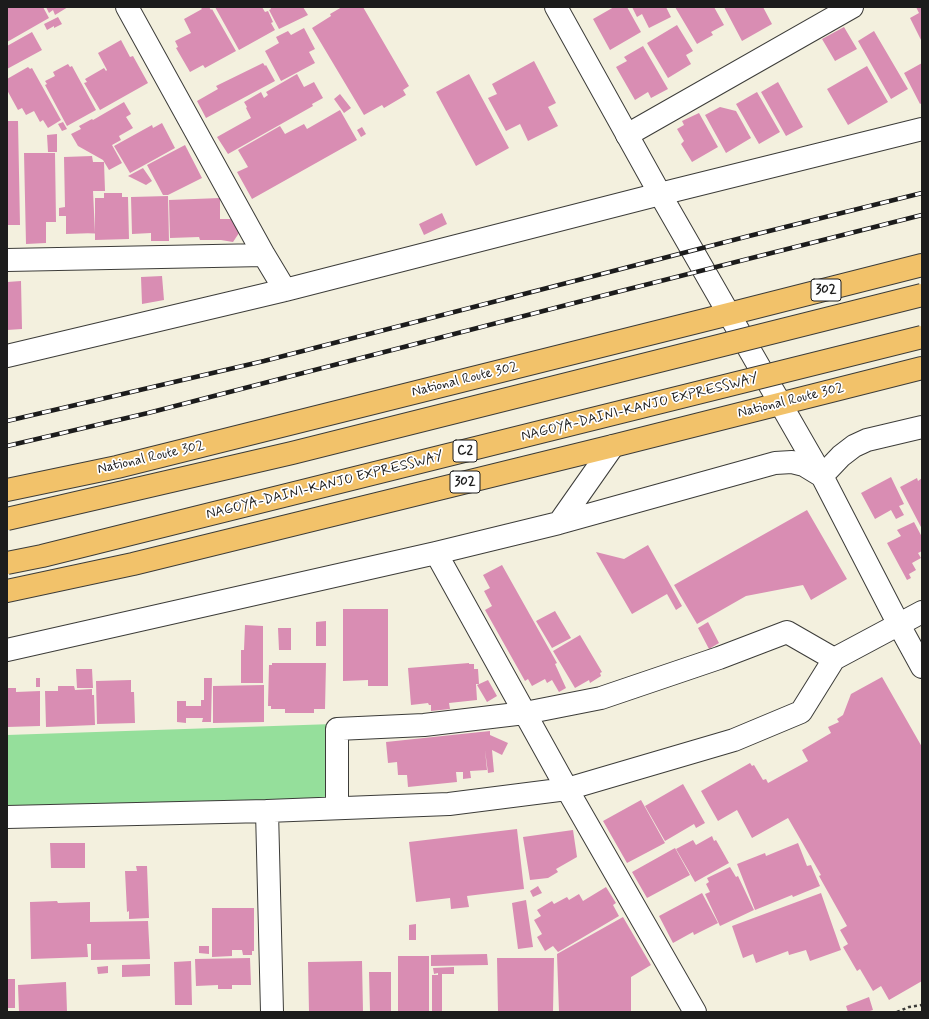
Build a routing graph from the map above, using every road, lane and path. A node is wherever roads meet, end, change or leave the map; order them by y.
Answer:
1 (128, 7) edge
2 (556, 7) edge
3 (852, 7) edge
4 (922, 129) edge
5 (627, 135) junction
6 (660, 194) junction
7 (264, 255) junction
8 (7, 260) edge
9 (922, 265) edge
10 (285, 290) junction
11 (922, 295) edge
12 (729, 314) junction
13 (922, 337) edge
14 (7, 356) edge
15 (922, 368) edge
16 (780, 403) junction
17 (922, 427) edge
18 (613, 446) junction
19 (822, 476) junction
20 (7, 490) edge
21 (7, 519) edge
22 (559, 523) junction
23 (436, 553) junction
24 (7, 563) edge
25 (7, 591) edge
26 (922, 612) edge
27 (899, 625) junction
28 (7, 650) edge
29 (834, 659) junction
30 (922, 667) edge
31 (525, 712) junction
32 (567, 789) junction
33 (337, 808) junction
34 (267, 811) junction
35 (7, 817) edge
36 (922, 1005) edge
37 (272, 1012) edge
38 (695, 1012) edge
39 (897, 1012) edge

1 - 7 street
2 - 5 street
3 - 5 street
4 - 6 street
5 - 6 street
6 - 10 street
6 - 12 street
7 - 8 street
7 - 10 street
9 - 12 highway, National Route 302 / 302
10 - 14 street
11 - 21 highway, bridge
12 - 16 street
12 - 20 highway, National Route 302 / 302
13 - 24 highway, NAGOYA-DAINI-KANJO EXPRESSWAY / C2, bridge
15 - 16 highway, National Route 302 / 302
16 - 18 highway, National Route 302 / 302
16 - 19 street
17 - 19 street
18 - 22 street
18 - 25 highway, National Route 302 / 302
19 - 22 street
19 - 27 street
22 - 23 street
23 - 28 street
23 - 31 street
26 - 27 street
27 - 29 street
27 - 30 street
29 - 31 street
29 - 32 street
31 - 32 street
31 - 33 street
32 - 33 street
32 - 38 street
33 - 34 street
34 - 35 street
34 - 37 street
36 - 39 path

